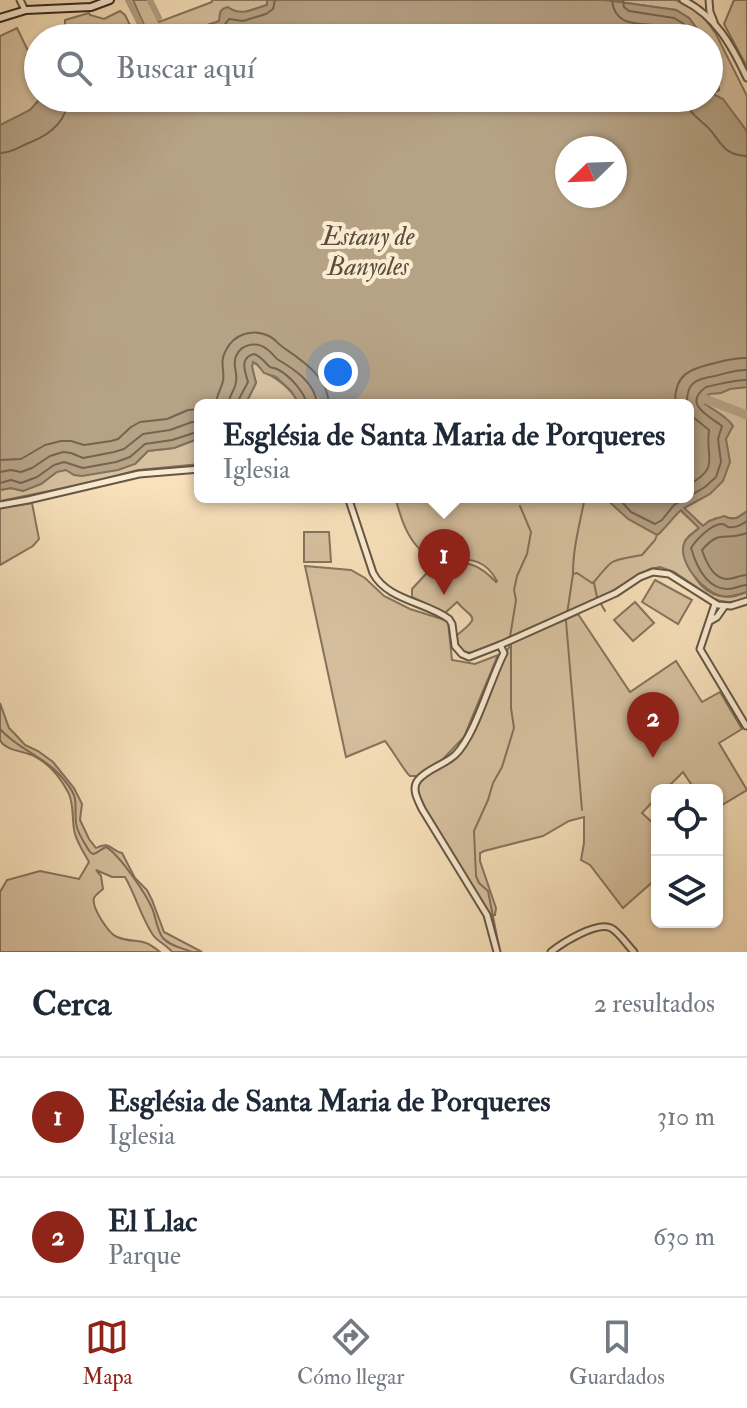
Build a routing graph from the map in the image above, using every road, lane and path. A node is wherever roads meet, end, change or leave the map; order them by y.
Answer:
1 (20, 0) edge
2 (69, 0) edge
3 (110, 0) edge
4 (683, 0) edge
5 (709, 0) edge
6 (74, 8) junction
7 (25, 10) junction
8 (0, 18) edge
9 (715, 24) edge
10 (716, 24) edge
11 (723, 34) edge
12 (747, 78) edge
13 (194, 469) edge
14 (350, 503) edge
15 (0, 505) edge
16 (747, 601) edge
17 (715, 604) junction
18 (725, 606) junction
19 (710, 621) junction
20 (500, 645) junction
21 (746, 726) edge
22 (497, 952) edge
23 (551, 952) edge
24 (634, 952) edge

1 - 7 street
2 - 6 street
3 - 6 street
4 - 9 street
5 - 10 street
6 - 7 street
7 - 8 street
11 - 12 street
13 - 15 street
14 - 20 street
16 - 18 street
17 - 18 street
17 - 19 street
17 - 20 street
18 - 19 street
19 - 21 street
20 - 22 street
23 - 24 street

